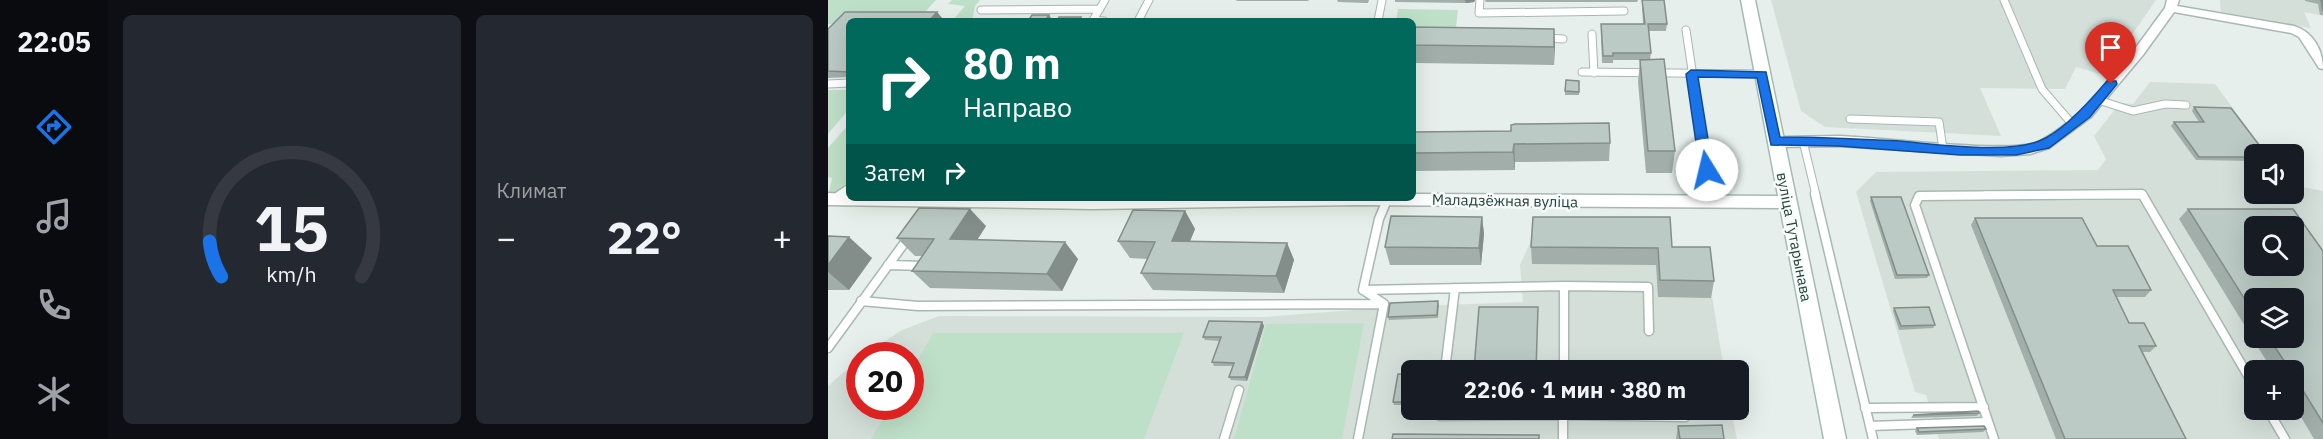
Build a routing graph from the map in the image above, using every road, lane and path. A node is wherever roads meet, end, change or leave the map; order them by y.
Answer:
1 (1105, 0) edge
2 (1149, 0) edge
3 (1382, 0) edge
4 (1480, 0) edge
5 (1748, 0) edge
6 (2004, 0) edge
7 (2172, 4) edge
8 (1100, 9) junction
9 (981, 10) dead end
10 (1624, 11) dead end
11 (1094, 18) edge
12 (1140, 18) edge
13 (1379, 18) edge
14 (1686, 30) dead end
15 (1592, 34) dead end
16 (1542, 38) edge
17 (1563, 39) dead end
18 (2323, 65) edge
19 (1582, 72) dead end
20 (1594, 72) junction
21 (1691, 74) junction
22 (1762, 74) junction
23 (846, 83) edge
24 (828, 84) edge
25 (2098, 100) junction
26 (2186, 105) dead end
27 (1851, 119) dead end
28 (2073, 125) junction
29 (1803, 141) junction
30 (1775, 142) junction
31 (1943, 149) junction
32 (1707, 170) dead end
33 (846, 190) edge
34 (831, 199) edge
35 (846, 200) edge
36 (1416, 200) edge
37 (882, 201) edge
38 (1172, 201) edge
39 (1387, 201) edge
40 (1786, 202) junction
41 (933, 203) edge
42 (912, 233) edge
43 (888, 265) junction
44 (934, 266) edge
45 (1564, 286) junction
46 (1455, 288) junction
47 (1363, 290) junction
48 (861, 302) junction
49 (1384, 303) junction
50 (1649, 331) dead end
51 (828, 348) edge
52 (1446, 360) edge
53 (1564, 360) edge
54 (2244, 369) edge
55 (1239, 390) dead end
56 (1984, 407) junction
57 (1865, 408) junction
58 (1563, 420) edge
59 (2274, 420) edge
60 (1988, 422) junction
61 (1870, 426) junction
62 (1224, 439) edge
63 (1358, 439) edge
64 (1563, 439) edge
65 (1835, 439) edge
66 (1873, 439) edge
67 (1994, 439) edge
68 (2285, 439) edge

1 - 8 lane
2 - 12 lane
3 - 13 lane
4 - 10 lane
5 - 22 street, вуліца Тутарынава
6 - 28 lane
7 - 18 street
7 - 25 street
8 - 9 lane
8 - 11 lane
14 - 21 lane
15 - 20 lane
16 - 17 lane
19 - 20 lane
20 - 21 lane
21 - 22 lane
21 - 32 lane
22 - 30 street, вуліца Тутарынава
23 - 24 lane
25 - 26 lane
25 - 28 street
27 - 31 lane
28 - 31 street
29 - 30 street
29 - 31 street
29 - 57 lane
30 - 40 street, вуліца Тутарынава
33 - 34 lane
34 - 35 street, Маладзёжная вуліца
36 - 40 street, Маладзёжная вуліца
37 - 41 street, Маладзёжная вуліца
38 - 41 street, Маладзёжная вуліца
39 - 47 lane
40 - 65 street, вуліца Тутарынава
42 - 43 lane
43 - 44 lane
43 - 48 lane
45 - 46 lane
45 - 50 lane
45 - 53 lane
46 - 47 lane
46 - 52 lane
47 - 49 lane
48 - 49 lane
48 - 51 lane
49 - 63 lane
54 - 56 lane
55 - 62 lane
56 - 57 lane
56 - 60 lane
57 - 61 lane
58 - 64 lane
59 - 68 lane
60 - 61 lane
60 - 67 lane
61 - 66 lane

